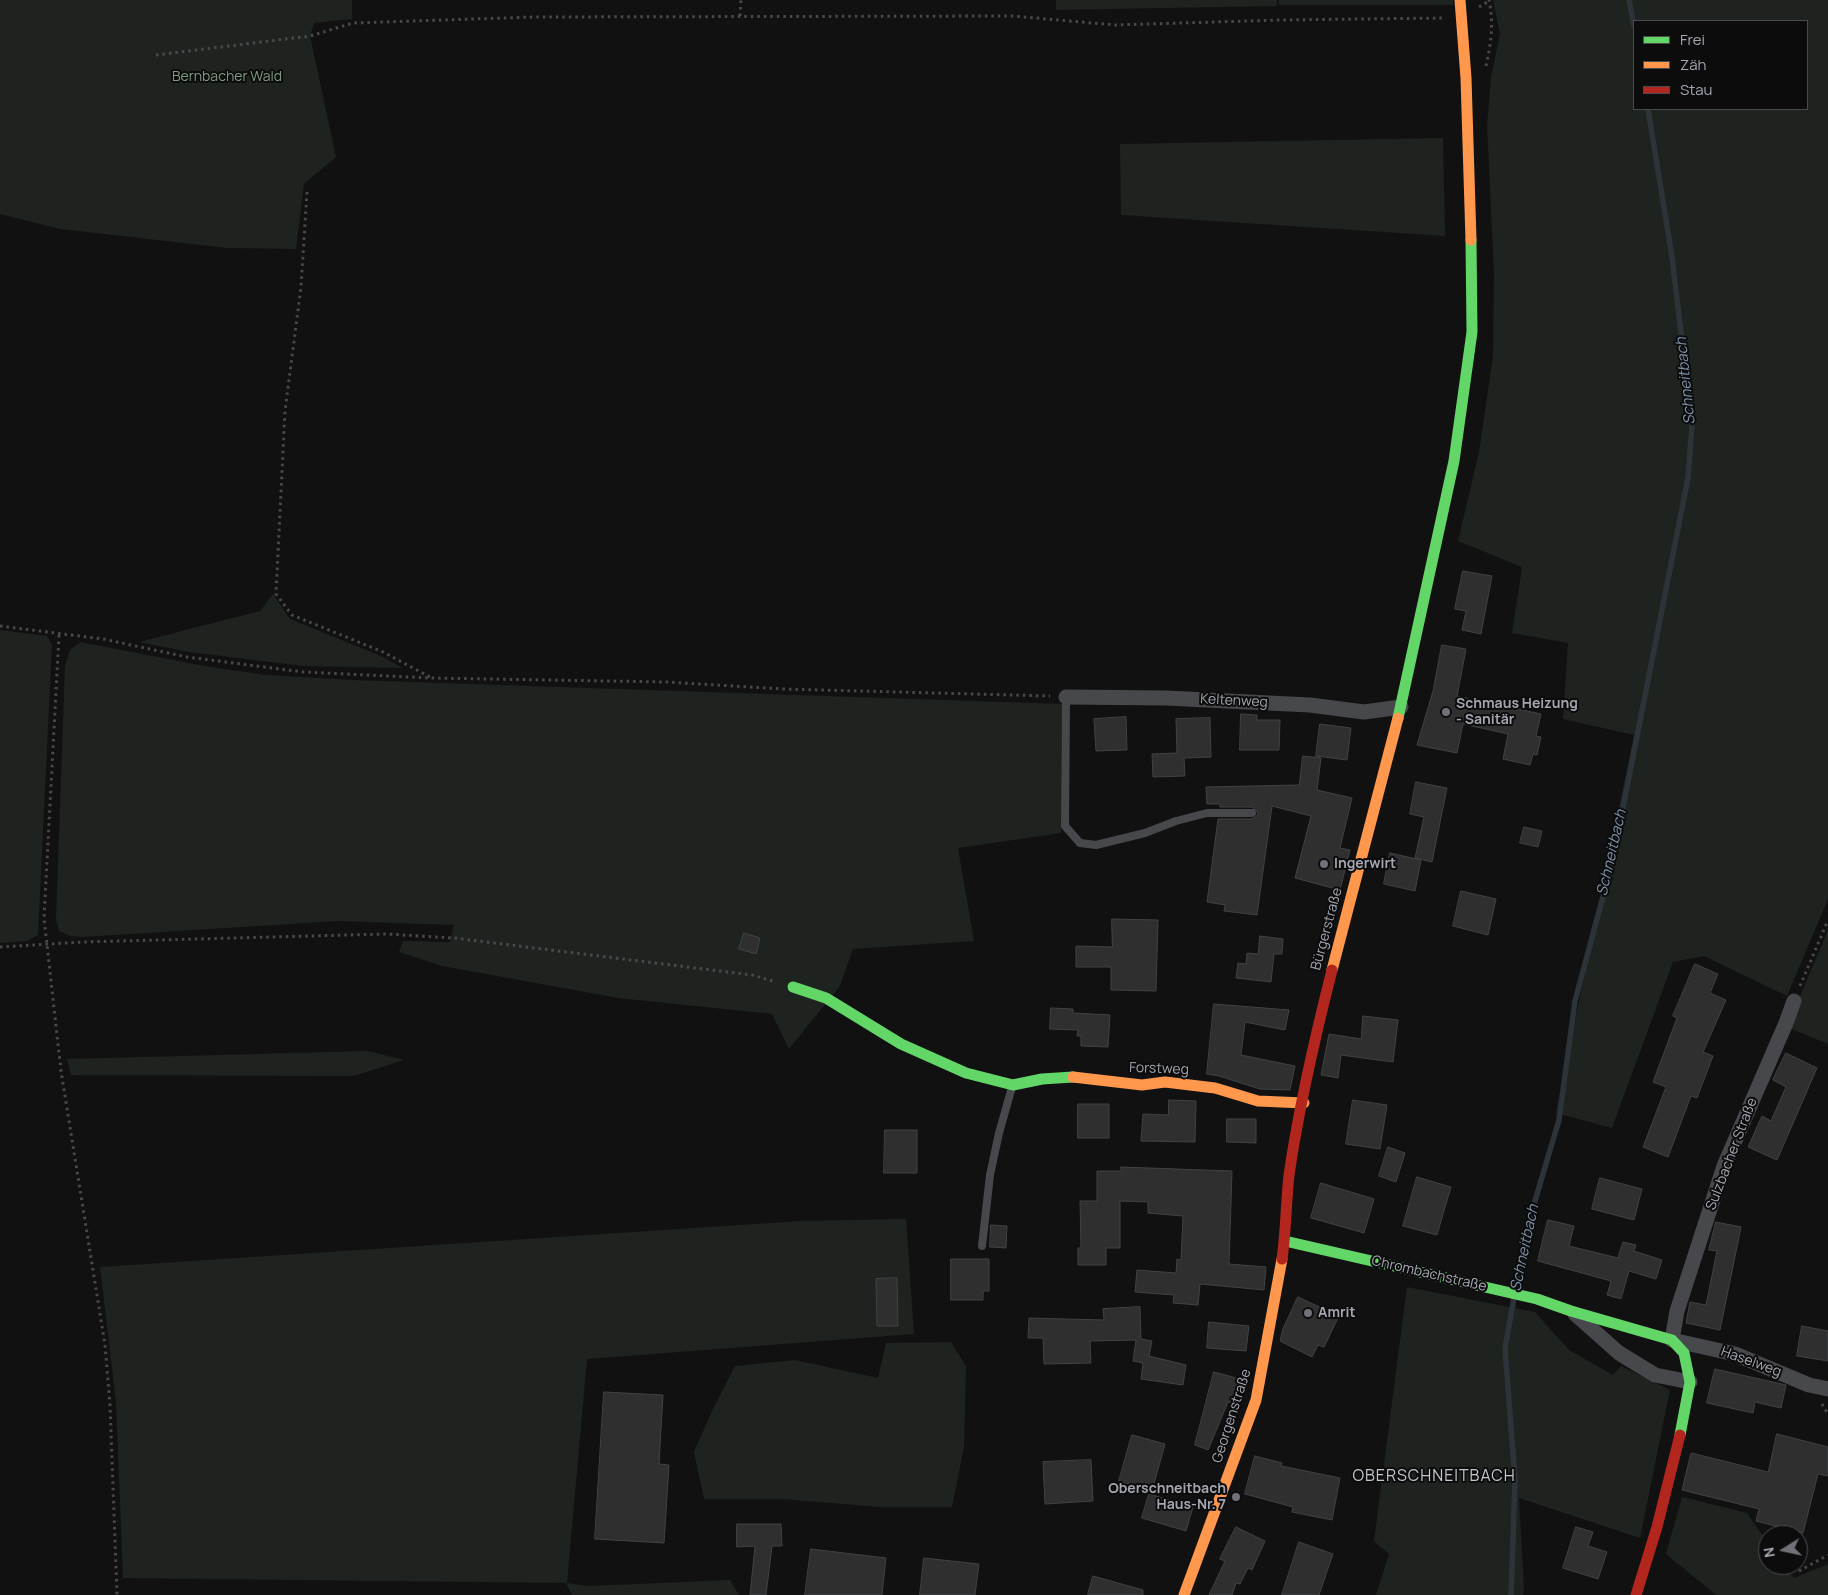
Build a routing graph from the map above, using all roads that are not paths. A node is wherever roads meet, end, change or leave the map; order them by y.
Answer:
1 (1460, 0) edge
2 (1066, 697) joint
3 (1401, 708) junction
4 (1252, 813) dead end
5 (793, 986) road end
6 (1794, 1001) road end
7 (1013, 1085) junction
8 (1304, 1103) junction
9 (1285, 1241) junction
10 (982, 1246) dead end
11 (1572, 1311) junction
12 (1672, 1340) junction
13 (1690, 1382) junction
14 (1828, 1389) edge
15 (1184, 1595) edge
16 (1636, 1595) edge

1 - 3 street, Bürgerstraße
2 - 3 street, Keltenweg
2 - 4 lane
3 - 8 street, Bürgerstraße
5 - 7 street, Forstweg
6 - 12 street, Sulzbacher Straße
7 - 8 street, Forstweg
7 - 10 lane
8 - 9 street, Bürgerstraße
9 - 11 street, Chrombachstraße
9 - 15 street, Georgenstraße
11 - 12 street, Chrombachstraße
11 - 13 street, Chrombachstraße
12 - 13 street
12 - 14 street, Haselweg
13 - 16 street

